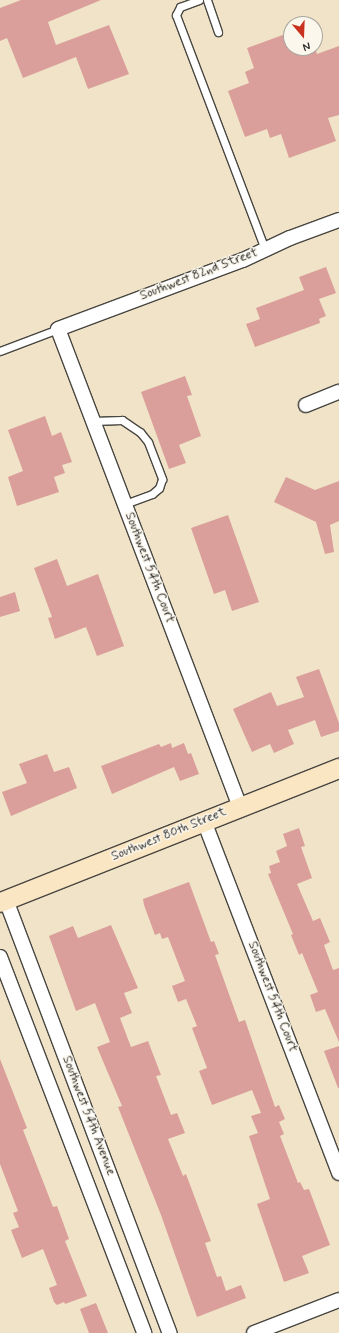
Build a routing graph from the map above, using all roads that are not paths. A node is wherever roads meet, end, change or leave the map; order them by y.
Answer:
1 (199, 0) edge
2 (207, 0) edge
3 (218, 32) dead end
4 (339, 220) edge
5 (265, 249) junction
6 (58, 329) junction
7 (0, 351) edge
8 (339, 392) edge
9 (306, 405) dead end
10 (93, 421) junction
11 (125, 504) junction
12 (339, 768) edge
13 (240, 807) junction
14 (204, 821) junction
15 (3, 901) edge
16 (0, 957) edge
17 (339, 1173) edge
18 (339, 1300) edge
19 (282, 1328) edge
20 (144, 1333) edge
21 (170, 1333) edge
22 (254, 1333) edge

1 - 5 lane
2 - 3 lane
4 - 5 street, Southwest 82nd Street
5 - 6 street, Southwest 82nd Street
6 - 7 lane
6 - 10 street, Southwest 54th Court
8 - 9 street
10 - 11 street, Southwest 54th Court
10 - 11 lane
11 - 13 street, Southwest 54th Court
12 - 13 street, Southwest 80th Street
13 - 14 street, Southwest 80th Street
14 - 15 street, Southwest 80th Street
14 - 17 street, Southwest 54th Court
15 - 21 street, Southwest 54th Avenue
16 - 20 street, Southwest 54th Avenue
18 - 19 street
19 - 22 street

